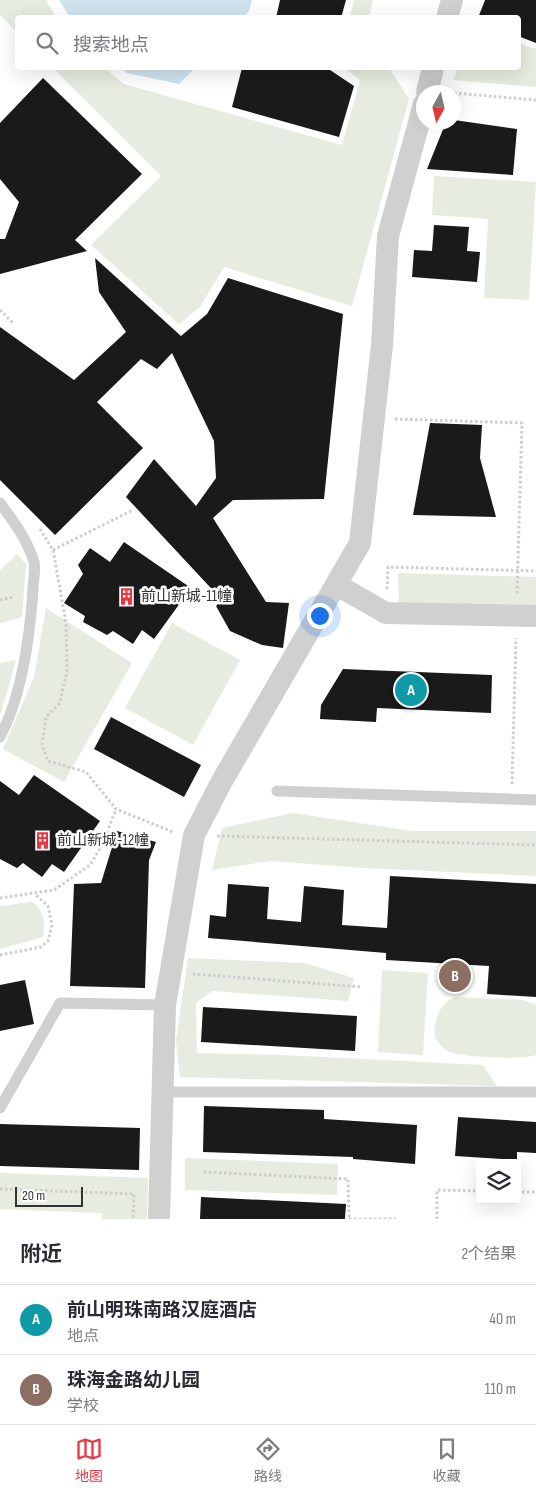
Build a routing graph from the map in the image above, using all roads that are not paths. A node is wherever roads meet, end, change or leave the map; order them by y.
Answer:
1 (452, 0) edge
2 (448, 15) edge
3 (433, 70) edge
4 (429, 85) edge
5 (417, 130) edge
6 (0, 503) edge
7 (338, 585) junction
8 (527, 616) edge
9 (0, 736) edge
10 (277, 791) dead end
11 (536, 800) edge
12 (165, 1005) junction
13 (162, 1092) junction
14 (536, 1092) edge
15 (0, 1108) edge
16 (159, 1219) edge

1 - 2 street
3 - 4 street
5 - 7 street
6 - 9 lane
7 - 8 street
7 - 12 street
10 - 11 lane
12 - 13 street
12 - 15 lane
13 - 14 lane
13 - 16 street

